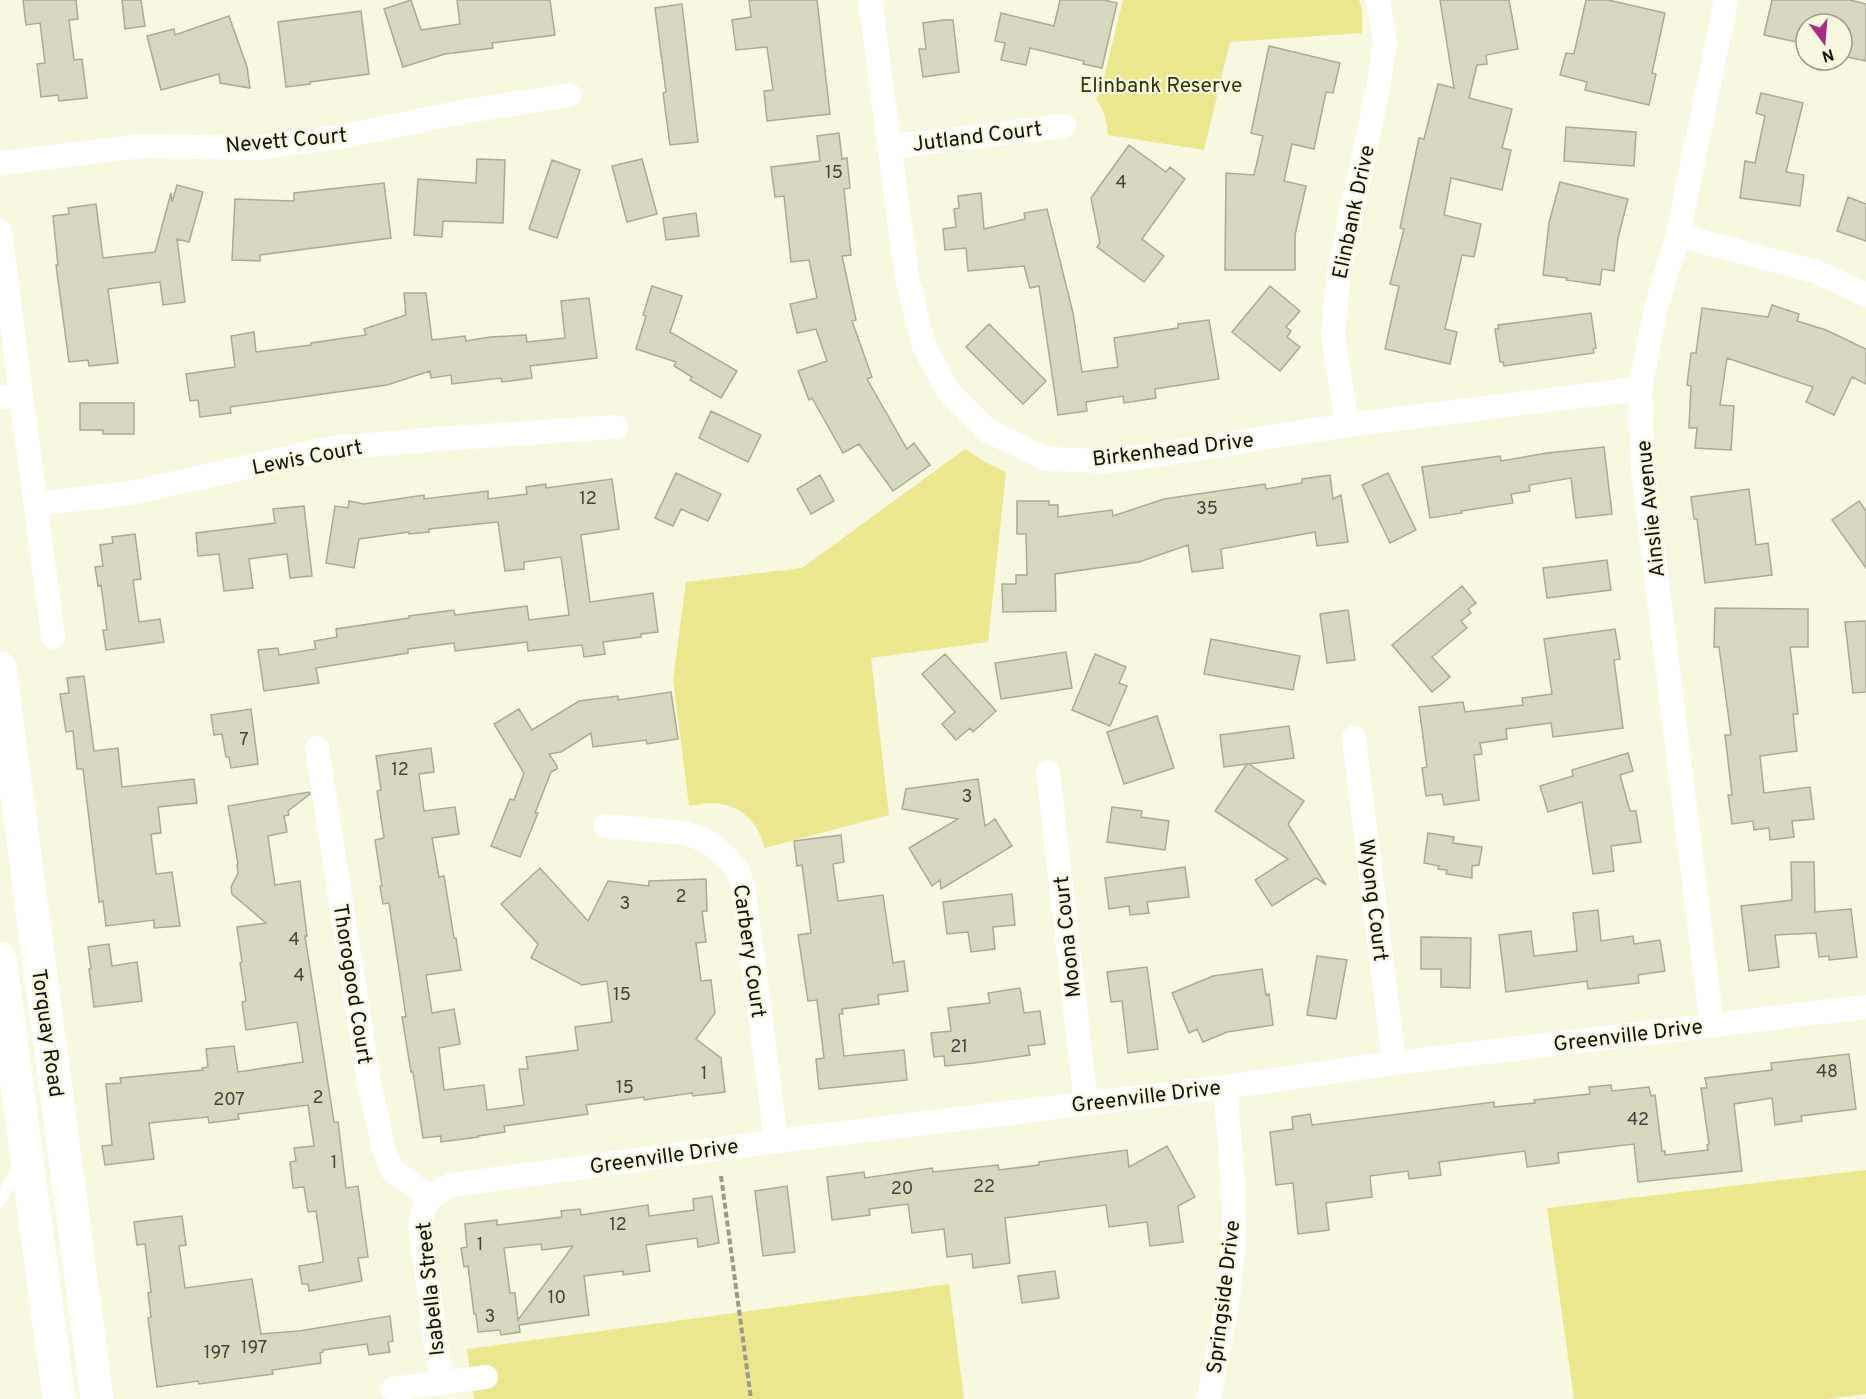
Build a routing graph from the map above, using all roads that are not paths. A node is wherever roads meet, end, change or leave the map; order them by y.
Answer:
1 (870, 0) edge
2 (1378, 0) edge
3 (1726, 0) edge
4 (569, 95) dead end
5 (1065, 126) dead end
6 (889, 147) junction
7 (0, 163) edge
8 (0, 231) edge
9 (1678, 235) junction
10 (1866, 294) edge
11 (1640, 389) junction
12 (11, 396) edge
13 (1347, 425) junction
14 (616, 427) dead end
15 (36, 504) junction
16 (53, 637) dead end
17 (0, 668) edge
18 (1354, 738) dead end
19 (317, 748) dead end
20 (1048, 771) dead end
21 (605, 826) dead end
22 (0, 958) edge
23 (1866, 1007) edge
24 (1712, 1025) junction
25 (1394, 1063) junction
26 (1225, 1087) junction
27 (1086, 1103) junction
28 (776, 1141) junction
29 (26, 1152) junction
30 (430, 1198) junction
31 (0, 1201) edge
32 (486, 1377) dead end
33 (441, 1382) junction
34 (393, 1389) dead end
35 (59, 1399) edge
36 (97, 1399) edge
37 (1209, 1399) edge

1 - 6 street, Birkenhead Drive
2 - 13 street, Elinbank Drive
3 - 9 street, Ainslie Avenue
4 - 7 street, Nevett Court
5 - 6 street, Jutland Court
6 - 13 street, Birkenhead Drive
8 - 12 street
9 - 10 street
9 - 11 street, Ainslie Avenue
11 - 13 street, Birkenhead Drive
11 - 24 street, Ainslie Avenue
12 - 15 street
14 - 15 street, Lewis Court
15 - 16 street
17 - 36 main road, Torquay Road
18 - 25 street, Wyong Court
19 - 30 street, Thorogood Court
20 - 27 street, Moona Court
21 - 28 street, Carbery Court
22 - 29 main road, Torquay Road
23 - 24 street, Greenville Drive
24 - 25 street, Greenville Drive
25 - 26 street, Greenville Drive
26 - 27 street, Greenville Drive
26 - 37 street, Springside Drive
27 - 28 street, Greenville Drive
28 - 30 street, Greenville Drive
29 - 31 lane
29 - 35 main road, Torquay Road
30 - 33 street, Isabella Street
32 - 33 street
33 - 34 street

